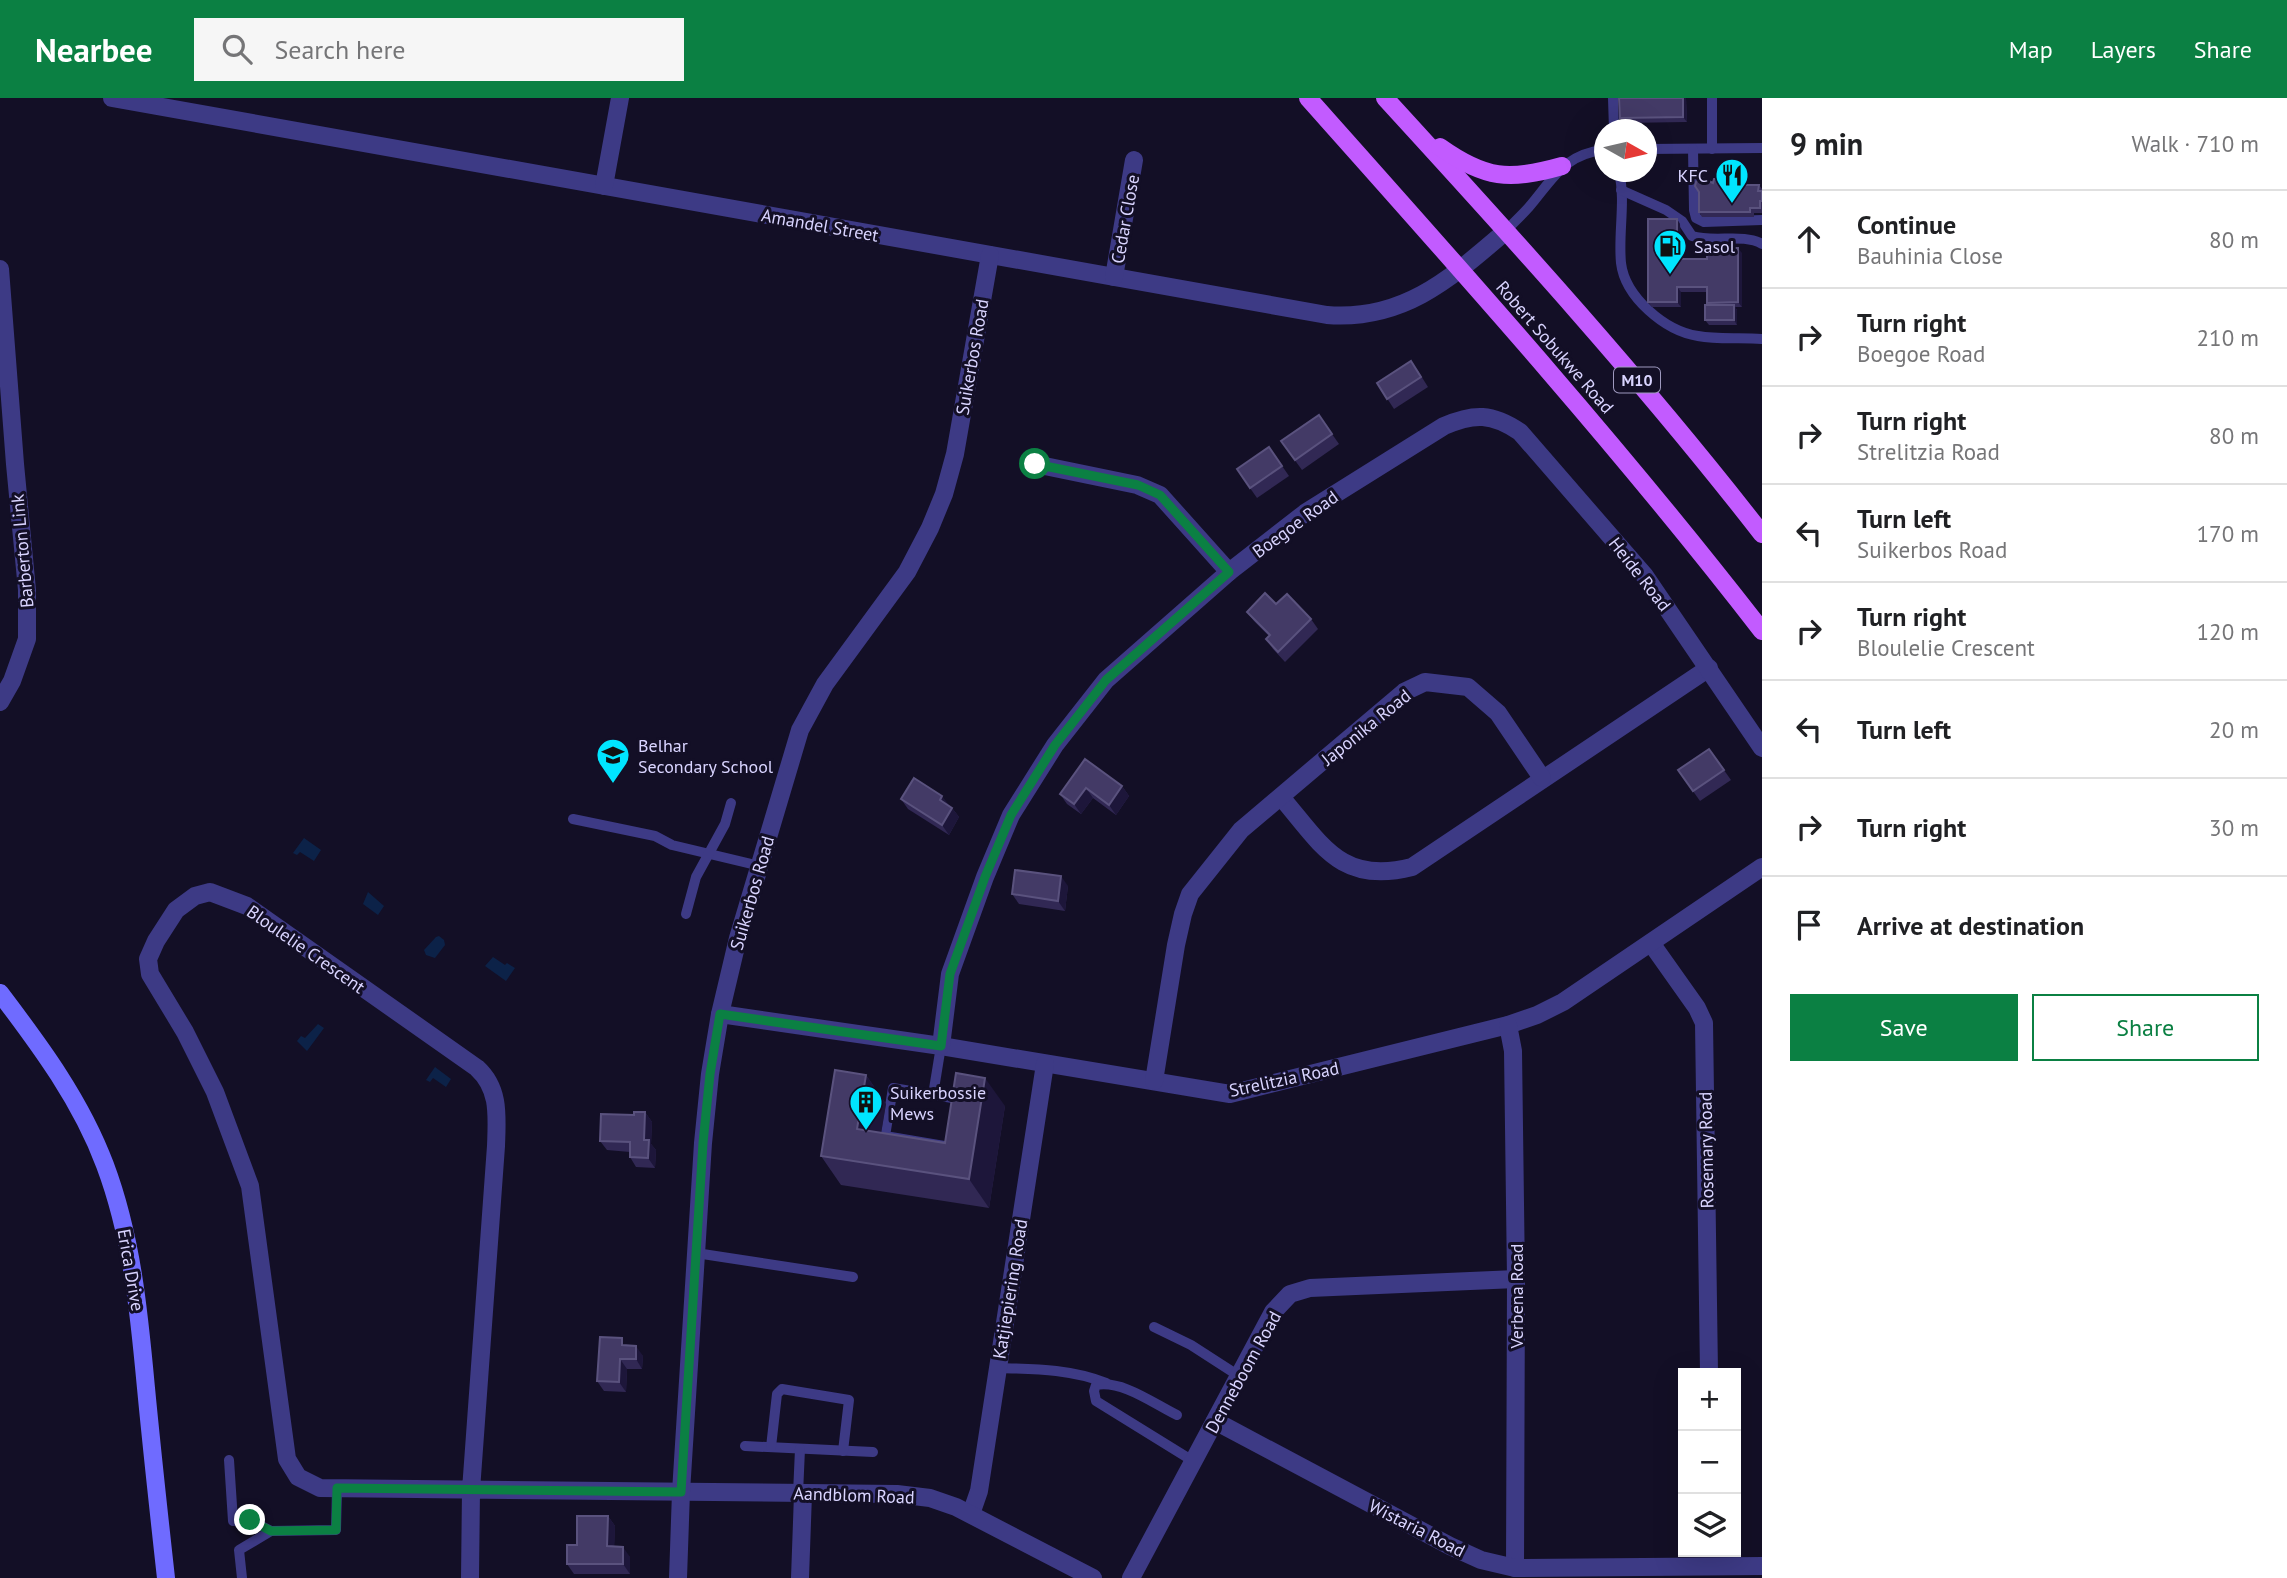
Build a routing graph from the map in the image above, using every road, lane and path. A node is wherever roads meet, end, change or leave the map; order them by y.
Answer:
1 (112, 98) edge
2 (620, 98) edge
3 (1308, 98) edge
4 (1385, 98) edge
5 (1613, 98) edge
6 (1712, 98) edge
7 (1614, 119) edge
8 (1414, 129) junction
9 (1762, 148) edge
10 (1657, 149) edge
11 (1693, 149) junction
12 (1712, 149) junction
13 (1594, 152) edge
14 (1134, 160) dead end
15 (1562, 166) junction
16 (1620, 182) edge
17 (604, 186) junction
18 (1621, 190) junction
19 (1762, 220) edge
20 (1506, 231) junction
21 (1762, 244) edge
22 (990, 255) junction
23 (0, 269) edge
24 (1461, 269) junction
25 (1114, 278) junction
26 (2, 313) edge
27 (1762, 339) edge
28 (1497, 419) joint
29 (1035, 464) dead end
30 (7, 465) edge
31 (1762, 534) edge
32 (1229, 572) junction
33 (1762, 631) edge
34 (1709, 668) junction
35 (0, 702) edge
36 (1762, 748) edge
37 (1542, 778) junction
38 (1281, 797) junction
39 (731, 803) dead end
40 (573, 819) dead end
41 (710, 854) junction
42 (760, 866) junction
43 (1762, 867) edge
44 (686, 914) dead end
45 (1651, 943) junction
46 (0, 993) edge
47 (720, 1014) junction
48 (1508, 1025) junction
49 (941, 1046) junction
50 (1045, 1064) junction
51 (1154, 1081) junction
52 (933, 1095) junction
53 (696, 1253) junction
54 (853, 1277) dead end
55 (1516, 1279) junction
56 (1154, 1327) dead end
57 (998, 1368) junction
58 (1709, 1368) edge
59 (1239, 1376) junction
60 (1106, 1383) junction
61 (1177, 1415) dead end
62 (1215, 1421) junction
63 (745, 1446) dead end
64 (771, 1447) junction
65 (800, 1449) junction
66 (842, 1451) junction
67 (873, 1452) dead end
68 (229, 1460) dead end
69 (1194, 1461) junction
70 (337, 1488) junction
71 (471, 1490) junction
72 (681, 1492) junction
73 (800, 1494) junction
74 (971, 1514) junction
75 (271, 1531) junction
76 (1712, 1559) edge
77 (1762, 1566) edge
78 (1515, 1569) junction
79 (166, 1578) edge
80 (242, 1578) edge
81 (470, 1578) edge
82 (678, 1578) edge
83 (800, 1578) edge
84 (1093, 1578) edge
85 (1131, 1578) edge

1 - 17 street, Amandel Street
2 - 17 street
3 - 24 main road, Robert Sobukwe Road
4 - 8 main road, M10
5 - 7 lane
6 - 12 lane
8 - 15 main road
8 - 20 main road, M10
9 - 12 lane
10 - 11 lane
11 - 12 lane
11 - 19 lane
13 - 15 lane
14 - 25 street, Cedar Close
15 - 20 lane
16 - 18 lane
17 - 22 street, Amandel Street
18 - 21 lane
18 - 27 lane
20 - 24 street, Amandel Street
20 - 31 main road, M10
22 - 25 street, Amandel Street
22 - 42 street, Suikerbos Road
23 - 26 street, Barberton Link
24 - 25 street, Amandel Street
24 - 33 main road, Robert Sobukwe Road
26 - 30 street, Barberton Link
28 - 32 street, Boegoe Road
28 - 34 street, Heide Road
29 - 32 street
30 - 35 street, Barberton Link
32 - 49 street, Boegoe Road
34 - 36 street, Heide Road
34 - 37 street
37 - 38 street
37 - 38 street, Japonika Road
38 - 51 street, Japonika Road
39 - 41 lane
40 - 41 lane
41 - 42 lane
41 - 44 lane
42 - 47 street, Suikerbos Road
43 - 45 street, Strelitzia Road
45 - 48 street, Strelitzia Road
45 - 58 street, Rosemary Road
46 - 79 main road, Erica Drive
47 - 49 street, Strelitzia Road
47 - 53 street, Suikerbos Road
48 - 51 street, Strelitzia Road
48 - 55 street, Verbena Road
49 - 50 street, Strelitzia Road
49 - 52 lane
50 - 51 street, Strelitzia Road
50 - 57 street, Katjiepiering Road
52 - 52 lane
53 - 54 lane
53 - 72 street, Suikerbos Road
55 - 59 street, Denneboom Road
55 - 78 street, Verbena Road
56 - 59 lane
57 - 60 lane
57 - 74 street, Katjiepiering Road
59 - 62 street, Denneboom Road
60 - 61 lane
60 - 69 lane
62 - 69 street, Denneboom Road
62 - 78 street, Wistaria Road
63 - 64 lane
64 - 65 lane
64 - 66 lane
65 - 66 lane
65 - 73 lane
66 - 67 lane
68 - 75 lane
69 - 85 street, Denneboom Road
70 - 71 street, Bloulelie Crescent
70 - 71 street, Bloulelie Crescent
70 - 75 lane
71 - 72 street, Bloulelie Crescent
71 - 81 street
72 - 73 street, Aandblom Road
72 - 82 street, Suikerbos Road
73 - 74 street, Aandblom Road
73 - 83 street
74 - 84 street, Aandblom Road
75 - 80 lane
76 - 77 street, Wistaria Road
76 - 78 street, Wistaria Road

